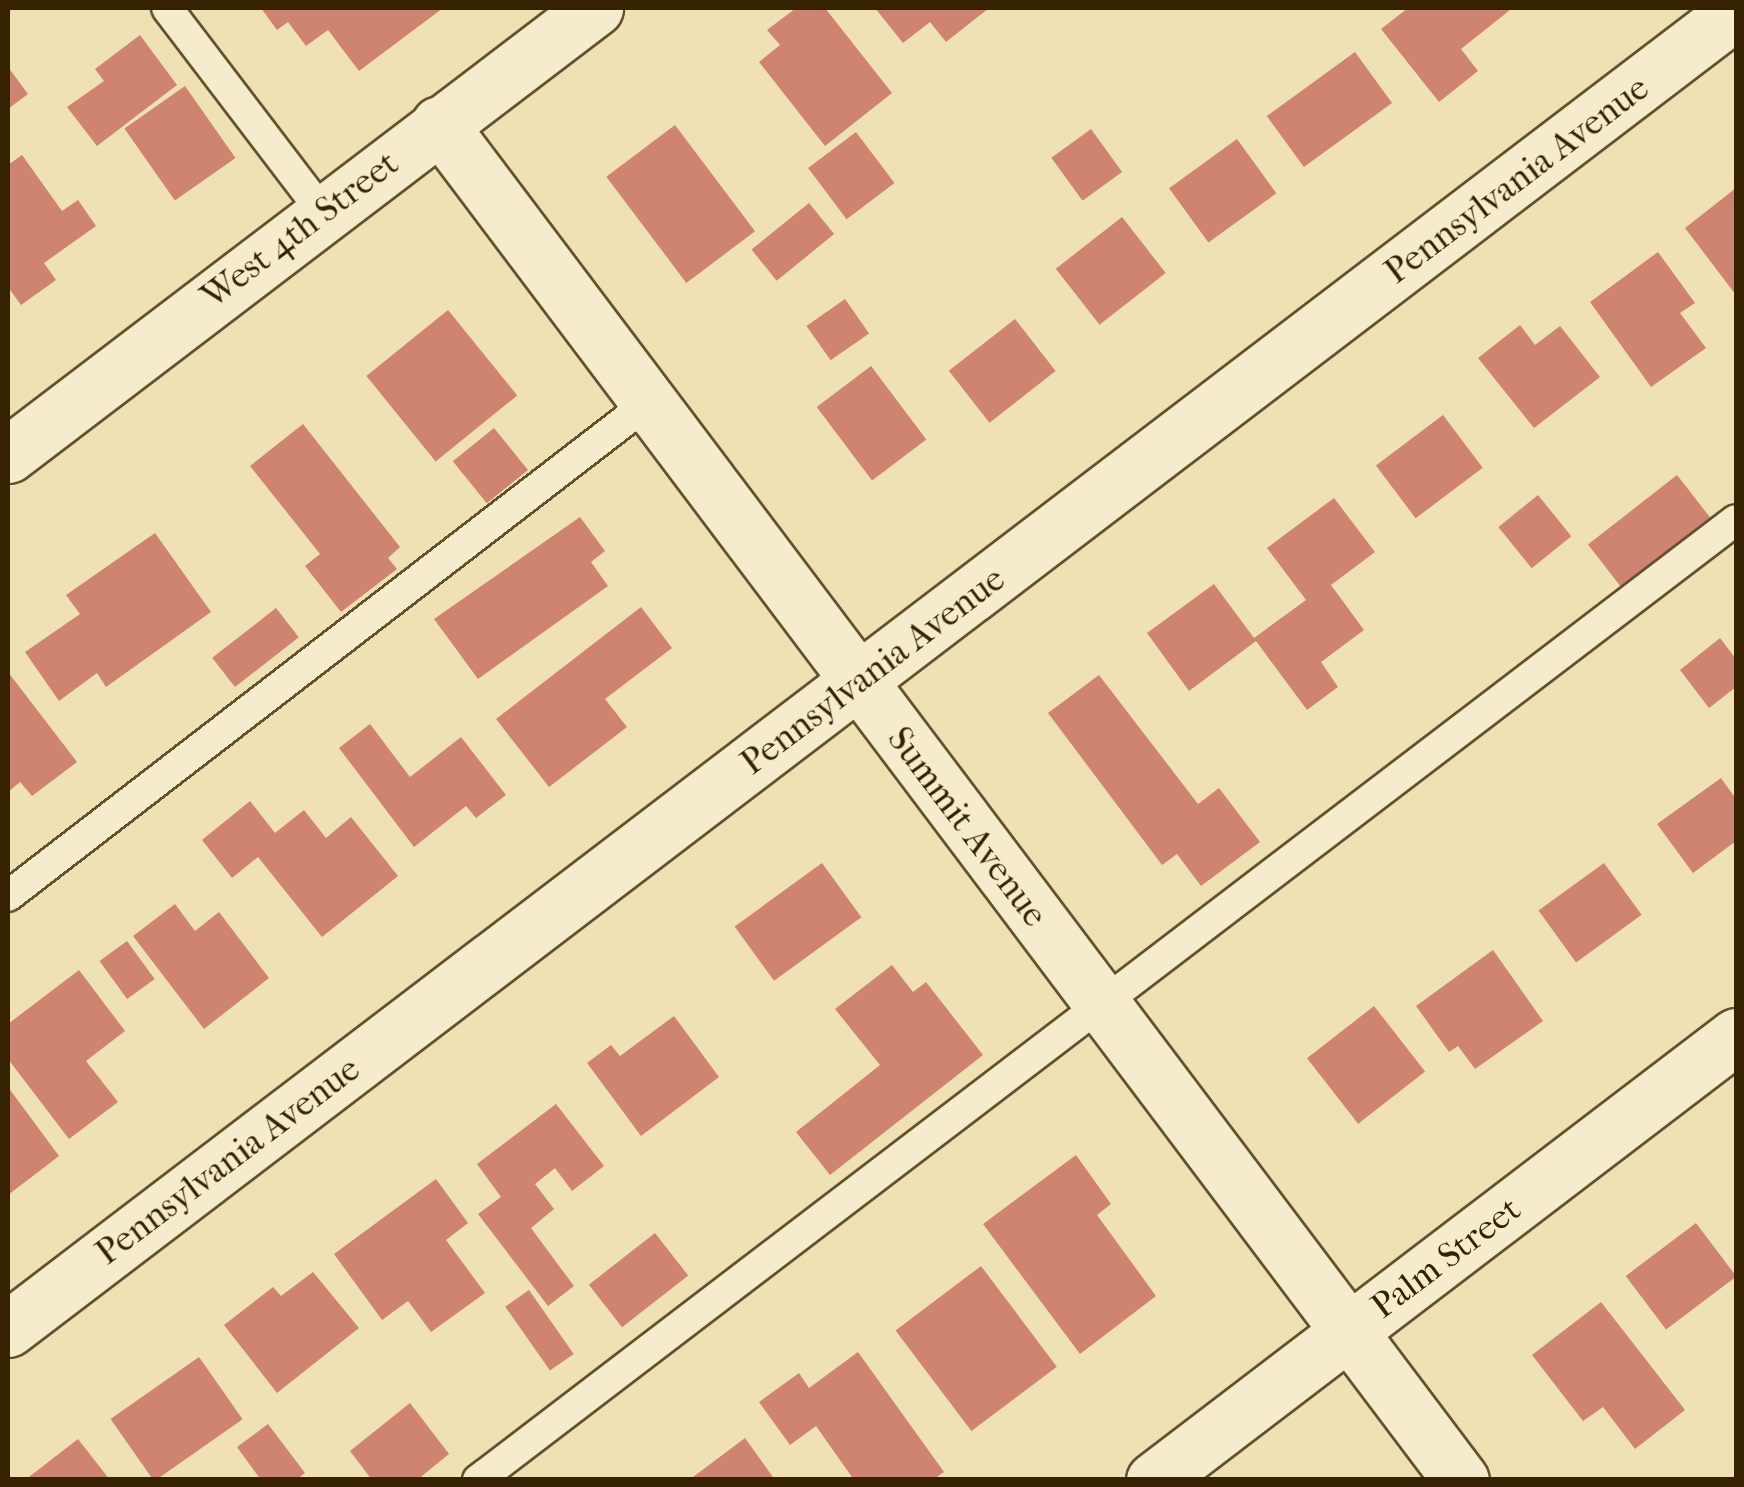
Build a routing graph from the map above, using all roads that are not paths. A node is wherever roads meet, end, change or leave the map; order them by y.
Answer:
1 (168, 8) edge
2 (595, 8) edge
3 (1736, 11) edge
4 (439, 124) junction
5 (323, 213) junction
6 (648, 402) junction
7 (8, 455) edge
8 (1736, 520) edge
9 (858, 683) junction
10 (8, 896) edge
11 (1101, 1004) junction
12 (1736, 1036) edge
13 (8, 1329) edge
14 (1349, 1332) junction
15 (478, 1480) edge
16 (1154, 1480) edge
17 (1460, 1480) edge

1 - 5 lane
2 - 4 street, West 4th Street
3 - 9 street, Pennsylvania Avenue
4 - 5 street, West 4th Street
4 - 6 street, Summit Avenue
5 - 7 street, West 4th Street
6 - 9 street, Summit Avenue
6 - 10 lane
8 - 11 lane
9 - 11 street, Summit Avenue
9 - 13 street, Pennsylvania Avenue
11 - 14 street, Summit Avenue
11 - 15 lane
12 - 14 street, Palm Street
14 - 16 street, Palm Street
14 - 17 street, Summit Avenue

